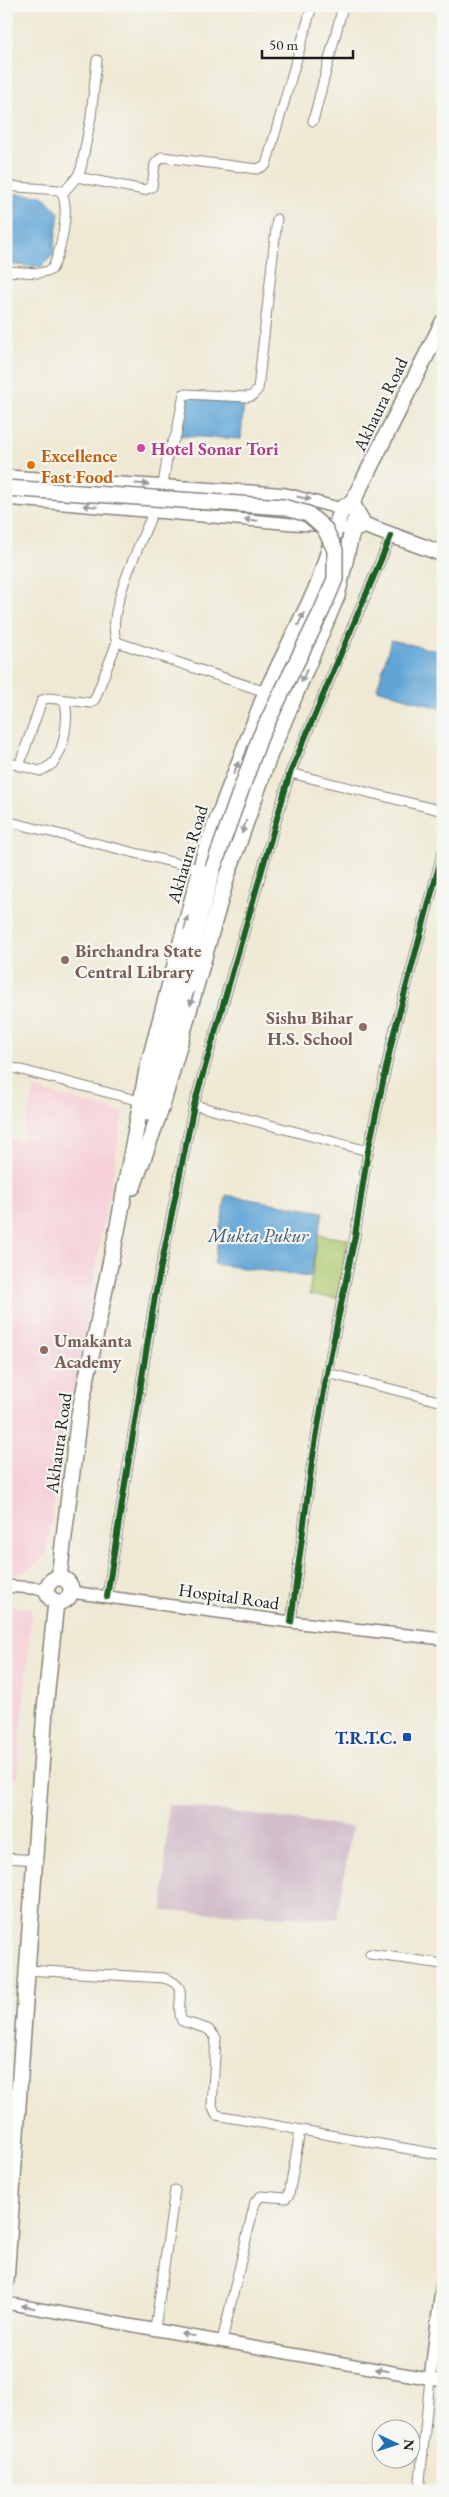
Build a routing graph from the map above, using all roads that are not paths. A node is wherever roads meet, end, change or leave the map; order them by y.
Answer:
1 (312, 6) edge
2 (343, 6) edge
3 (97, 60) dead end
4 (313, 121) dead end
5 (77, 177) junction
6 (6, 186) edge
7 (63, 193) junction
8 (277, 219) dead end
9 (6, 271) edge
10 (443, 322) edge
11 (6, 476) edge
12 (163, 485) junction
13 (6, 488) edge
14 (6, 499) edge
15 (153, 512) junction
16 (353, 516) junction
17 (337, 526) junction
18 (391, 536) junction
19 (443, 554) edge
20 (117, 642) junction
21 (266, 692) junction
22 (64, 700) junction
23 (6, 762) edge
24 (19, 766) junction
25 (290, 773) junction
26 (443, 811) edge
27 (6, 821) edge
28 (443, 851) edge
29 (207, 868) junction
30 (6, 1066) edge
31 (140, 1101) junction
32 (194, 1105) junction
33 (368, 1151) junction
34 (118, 1226) junction
35 (327, 1373) junction
36 (443, 1402) edge
37 (59, 1577) junction
38 (6, 1586) edge
39 (46, 1589) junction
40 (70, 1592) junction
41 (107, 1597) junction
42 (56, 1602) junction
43 (291, 1622) junction
44 (443, 1639) edge
45 (6, 1858) edge
46 (36, 1860) junction
47 (370, 1954) dead end
48 (443, 1964) edge
49 (27, 1970) junction
50 (300, 2130) junction
51 (443, 2155) edge
52 (176, 2190) dead end
53 (10, 2201) edge
54 (443, 2273) edge
55 (6, 2281) edge
56 (6, 2303) edge
57 (155, 2329) junction
58 (222, 2341) junction
59 (430, 2379) junction
60 (443, 2382) edge
61 (419, 2491) edge

1 - 5 street
2 - 4 street
3 - 5 street
5 - 7 street
6 - 7 street
7 - 9 street
8 - 12 street
10 - 16 main road, Akhaura Road
11 -> 12 street
12 -> 16 street
13 - 29 main road, bridge
15 -> 14 street
17 -> 15 street
15 - 20 street
16 - 17 main road, Akhaura Road
16 - 18 main road
16 -> 34 main road, Akhaura Road
21 -> 17 main road, Akhaura Road
18 - 19 main road
18 - 25 street
20 - 21 street
20 - 22 street
29 -> 21 main road, Akhaura Road
22 - 24 street
22 - 24 street
23 - 24 street
25 - 26 street
25 - 32 street
27 - 29 street
28 - 33 street
31 -> 29 main road, Akhaura Road
29 - 34 main road
30 - 31 street
31 - 34 main road, Akhaura Road
32 - 33 street
32 - 41 street
33 - 35 street
34 - 37 main road, Akhaura Road
35 - 36 street
35 - 43 street
37 - 39 main road
37 - 40 main road
38 - 39 street
39 - 42 main road
40 - 41 street, Hospital Road
40 - 42 main road
41 - 43 street, Hospital Road
42 - 46 main road
43 - 44 street, Hospital Road
45 - 46 street
46 - 49 main road
47 - 48 street
49 - 50 street
49 - 53 main road
50 - 51 street
50 - 58 street
52 - 57 street
53 - 55 main road
54 - 59 street
57 -> 56 street
58 -> 57 street
59 -> 58 street
59 - 60 street
59 - 61 street

